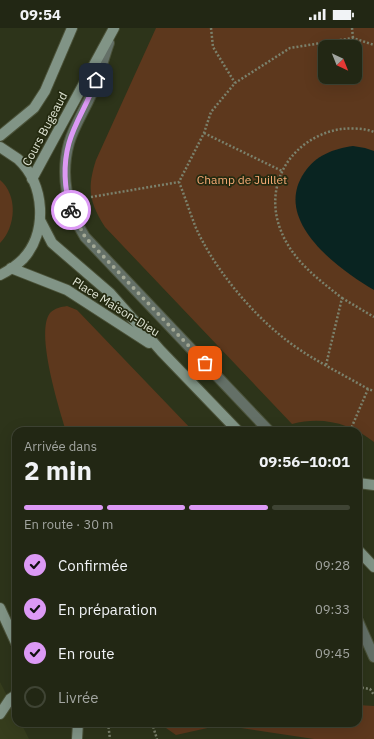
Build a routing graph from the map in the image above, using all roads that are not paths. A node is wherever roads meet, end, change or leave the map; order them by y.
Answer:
1 (72, 28) edge
2 (114, 28) edge
3 (0, 136) edge
4 (0, 147) edge
5 (32, 179) junction
6 (40, 220) junction
7 (11, 268) junction
8 (0, 275) edge
9 (161, 351) junction
10 (234, 427) edge
11 (265, 427) edge
12 (362, 484) edge
13 (374, 485) edge
14 (362, 554) edge
15 (374, 567) edge
16 (0, 608) edge
17 (362, 630) edge
18 (12, 634) edge
19 (374, 657) edge
20 (12, 698) edge
21 (0, 714) edge
22 (78, 727) edge
23 (77, 739) edge

1 - 3 street, Cours Bugeaud
2 - 5 street, Cours Bugeaud
2 - 11 lane
4 - 5 street
5 - 6 street
6 - 7 street
6 - 9 street, Place Maison-Dieu
7 - 8 street
7 - 9 street, Place Maison-Dieu
9 - 10 street, Place Maison-Dieu
12 - 13 street
14 - 15 street
16 - 18 street
17 - 19 lane
20 - 21 street
22 - 23 street

